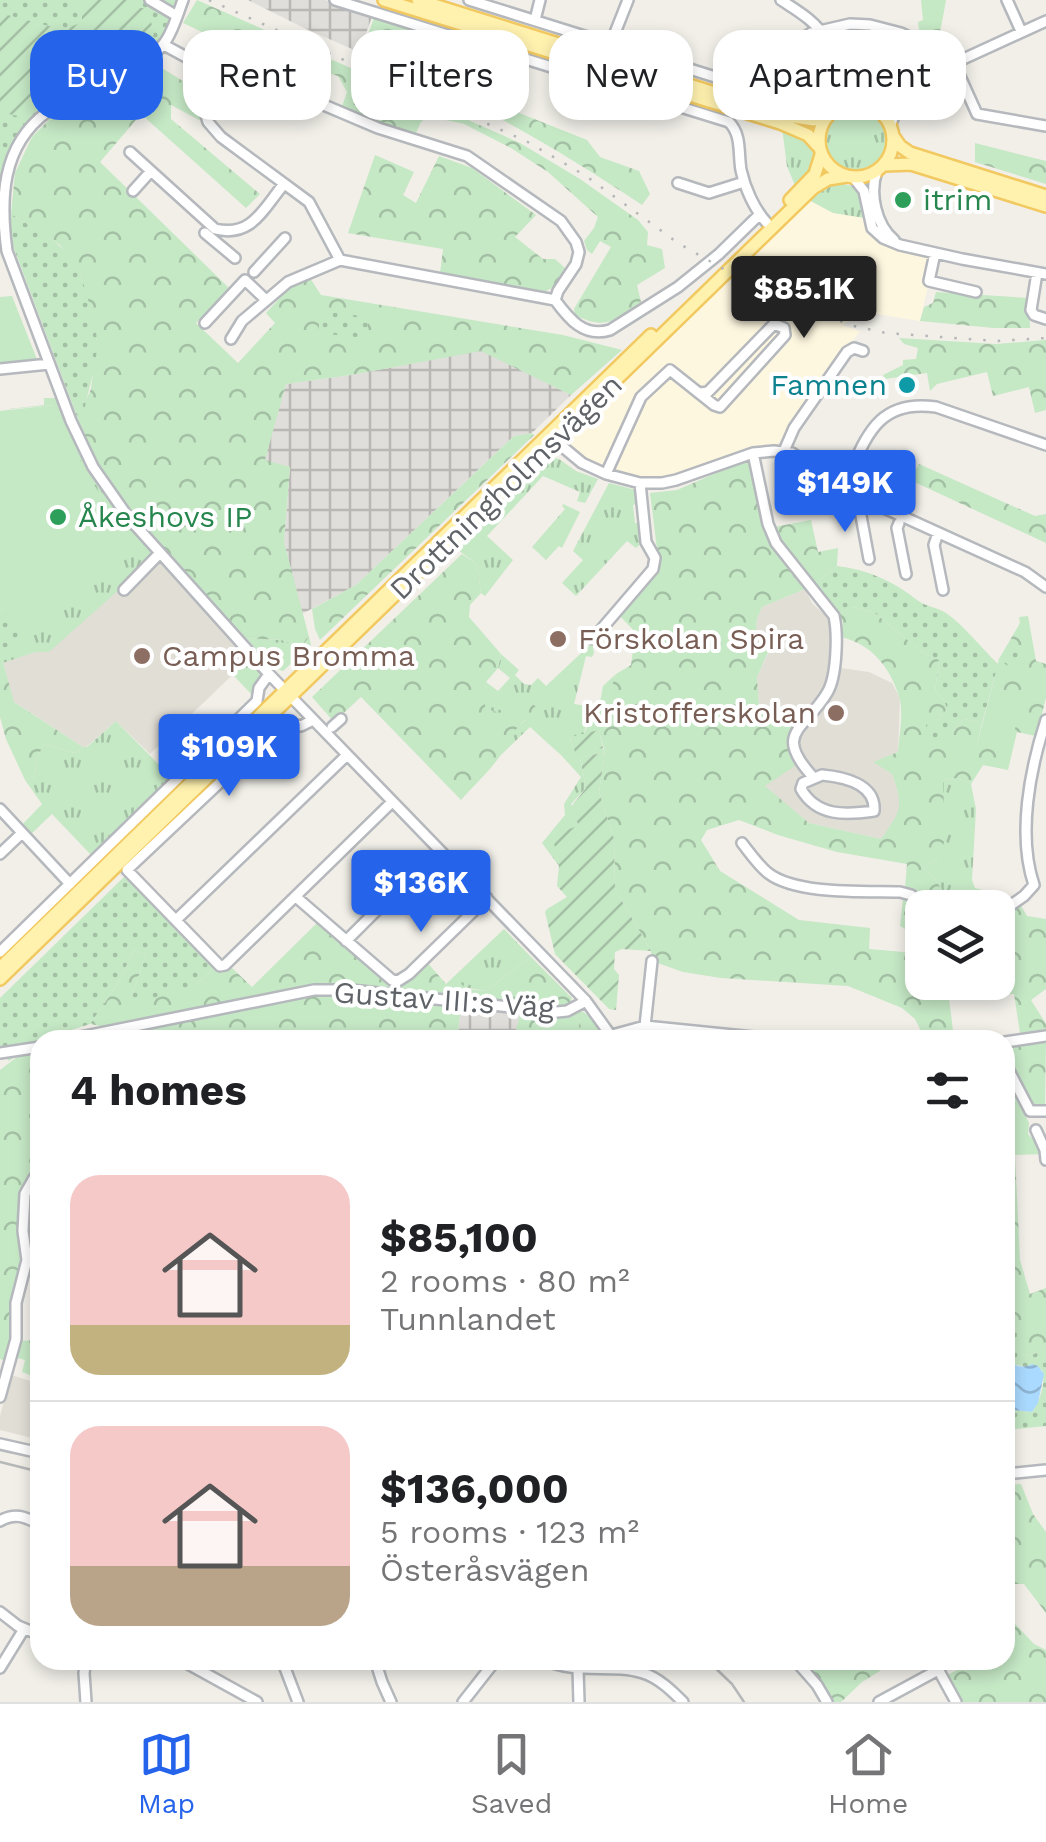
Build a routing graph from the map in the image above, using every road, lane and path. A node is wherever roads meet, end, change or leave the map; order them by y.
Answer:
1 (150, 0) edge
2 (183, 0) edge
3 (335, 0) edge
4 (384, 0) edge
5 (418, 0) edge
6 (469, 0) edge
7 (540, 0) edge
8 (628, 0) edge
9 (780, 0) edge
10 (1007, 0) edge
11 (177, 16) junction
12 (534, 20) junction
13 (1046, 21) edge
14 (567, 30) edge
15 (616, 30) edge
16 (820, 30) edge
17 (825, 30) edge
18 (889, 30) edge
19 (1021, 31) junction
20 (164, 44) junction
21 (183, 55) edge
22 (966, 57) edge
23 (966, 91) edge
24 (713, 92) edge
25 (331, 108) edge
26 (207, 120) edge
27 (826, 120) edge
28 (886, 120) edge
29 (894, 120) edge
30 (1046, 126) edge
31 (892, 131) junction
32 (820, 151) junction
33 (130, 152) dead end
34 (881, 168) junction
35 (150, 171) junction
36 (850, 177) junction
37 (744, 182) junction
38 (678, 183) dead end
39 (284, 184) junction
40 (133, 191) dead end
41 (1046, 196) edge
42 (1046, 206) edge
43 (766, 222) junction
44 (205, 234) junction
45 (285, 238) dead end
46 (900, 245) junction
47 (935, 253) junction
48 (235, 258) dead end
49 (340, 260) junction
50 (13, 266) junction
51 (0, 268) edge
52 (254, 272) dead end
53 (1042, 273) edge
54 (976, 292) dead end
55 (265, 299) junction
56 (555, 300) junction
57 (1046, 319) edge
58 (205, 323) dead end
59 (230, 338) dead end
60 (864, 350) dead end
61 (49, 364) junction
62 (0, 369) edge
63 (700, 393) junction
64 (552, 437) junction
65 (1046, 446) edge
66 (784, 452) junction
67 (752, 453) junction
68 (606, 474) junction
69 (640, 483) junction
70 (842, 489) junction
71 (859, 505) dead end
72 (898, 522) dead end
73 (938, 533) junction
74 (160, 554) junction
75 (870, 559) dead end
76 (906, 574) dead end
77 (1046, 587) edge
78 (124, 590) dead end
79 (943, 590) dead end
80 (593, 640) dead end
81 (269, 674) junction
82 (292, 698) junction
83 (341, 719) dead end
84 (313, 720) junction
85 (1046, 720) edge
86 (332, 728) dead end
87 (347, 755) junction
88 (813, 777) junction
89 (392, 802) junction
90 (0, 809) edge
91 (22, 833) junction
92 (742, 843) dead end
93 (0, 854) edge
94 (403, 880) dead end
95 (70, 884) junction
96 (1034, 885) junction
97 (1046, 888) edge
98 (905, 893) edge
99 (296, 898) junction
100 (487, 898) junction
101 (1015, 900) edge
102 (176, 920) junction
103 (346, 941) junction
104 (0, 952) edge
105 (652, 962) dead end
106 (0, 968) edge
107 (0, 979) edge
108 (586, 1000) junction
109 (651, 1026) junction
110 (116, 1030) edge
111 (608, 1030) edge
112 (637, 1030) edge
113 (652, 1030) edge
114 (679, 1030) edge
115 (1046, 1036) edge
116 (1015, 1041) edge
117 (30, 1048) edge
118 (0, 1053) edge
119 (1015, 1082) edge
120 (1046, 1111) edge
121 (1036, 1130) dead end
122 (1046, 1160) edge
123 (30, 1185) edge
124 (0, 1397) edge
125 (0, 1444) edge
126 (30, 1451) edge
127 (1046, 1470) edge
128 (1015, 1473) edge
129 (30, 1520) edge
130 (0, 1521) edge
131 (0, 1612) edge
132 (24, 1629) junction
133 (30, 1631) edge
134 (0, 1668) edge
135 (84, 1670) edge
136 (200, 1670) edge
137 (286, 1670) edge
138 (379, 1670) edge
139 (488, 1670) edge
140 (578, 1670) edge
141 (628, 1670) edge
142 (647, 1670) edge
143 (804, 1670) edge
144 (927, 1670) edge
145 (938, 1670) edge
146 (646, 1674) junction
147 (86, 1702) edge
148 (257, 1702) edge
149 (298, 1702) edge
150 (391, 1702) edge
151 (464, 1702) edge
152 (580, 1702) edge
153 (684, 1702) edge
154 (827, 1702) edge
155 (879, 1702) edge
156 (956, 1702) edge

1 - 11 street
2 - 11 street
3 - 37 street
4 - 32 main road
5 - 24 main road
6 - 12 street
7 - 12 street
8 - 15 street
9 - 16 street
10 - 19 street
11 - 20 street
12 - 14 street
13 - 19 street
17 - 18 street
19 - 22 street
20 - 21 street
20 - 50 street
23 - 30 street
25 - 56 street
26 - 39 street
27 - 32 main road
28 - 31 main road
29 - 31 street
31 - 34 main road
31 - 41 main road
32 - 36 main road
32 - 43 main road, Drottningholmsvägen
33 - 35 street
34 - 36 main road
34 - 42 main road
34 - 46 street
35 - 40 street
35 - 44 street
36 - 43 main road, Drottningholmsvägen
36 - 46 street
37 - 38 street
37 - 43 street
39 - 44 street
39 - 49 street
43 - 56 street
43 - 64 main road, Drottningholmsvägen
44 - 48 street
45 - 52 street
46 - 47 street
47 - 53 street
47 - 54 street
49 - 55 street
49 - 56 street
50 - 51 street
50 - 61 street
53 - 57 street
55 - 58 street
55 - 59 street
60 - 66 street
61 - 62 street
61 - 74 street
63 - 63 street
63 - 68 street
64 - 68 street
64 - 82 main road, Drottningholmsvägen
65 - 70 street
66 - 67 street
66 - 70 street
67 - 69 street
67 - 88 street
68 - 69 street
69 - 80 street
70 - 73 street
71 - 75 street
72 - 76 street
73 - 77 street
73 - 79 street
74 - 78 street
74 - 81 street
81 - 82 street
81 - 95 street
82 - 84 street
82 - 106 main road, Drottningholmsvägen
82 - 107 main road, Drottningholmsvägen
83 - 86 street
84 - 87 street
84 - 102 street
85 - 96 street
87 - 89 street
87 - 102 street
88 - 88 street
89 - 99 street
89 - 100 street
90 - 91 street
91 - 93 street
91 - 95 street
92 - 98 street
94 - 103 street
95 - 104 street
96 - 97 street
96 - 101 street
99 - 102 street
99 - 103 street
100 - 103 street
100 - 108 street
105 - 109 street
108 - 110 street, Gustav III:s Väg
108 - 111 street
109 - 112 street
109 - 113 street
109 - 114 street
115 - 116 street
117 - 118 street
119 - 120 street
121 - 122 street
123 - 124 street
125 - 126 street
127 - 128 street
129 - 130 street
131 - 132 street
132 - 133 street
132 - 134 street
135 - 147 street
136 - 148 street
137 - 149 street
138 - 150 street
139 - 151 street
140 - 152 street
141 - 146 street
142 - 146 street
143 - 154 street
144 - 155 street
145 - 156 street
146 - 153 street

